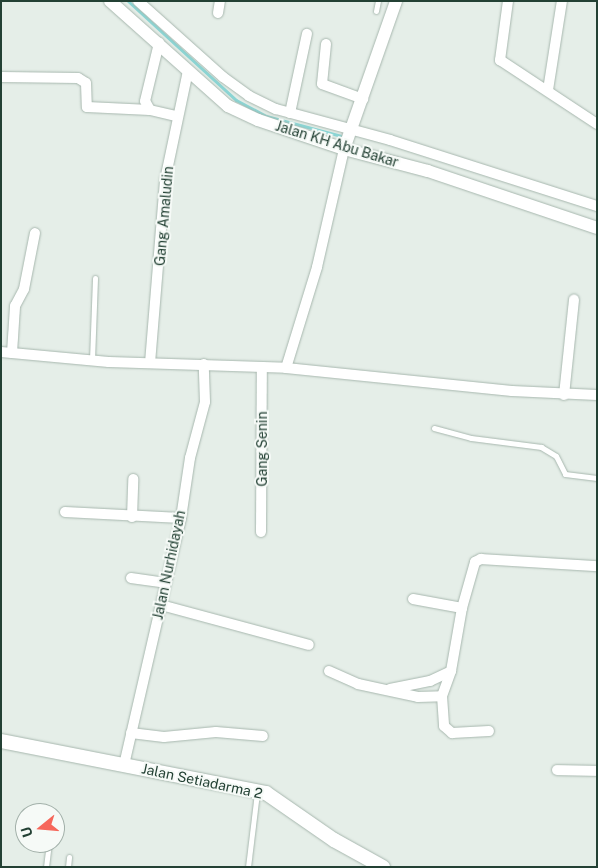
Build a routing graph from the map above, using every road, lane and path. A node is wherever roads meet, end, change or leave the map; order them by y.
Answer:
1 (110, 1) edge
2 (138, 1) edge
3 (220, 1) edge
4 (378, 1) edge
5 (396, 1) edge
6 (508, 1) edge
7 (562, 1) edge
8 (376, 11) dead end
9 (218, 13) dead end
10 (307, 34) dead end
11 (159, 43) junction
12 (326, 44) dead end
13 (188, 71) junction
14 (1, 77) edge
15 (548, 90) junction
16 (363, 99) junction
17 (150, 110) junction
18 (290, 113) junction
19 (176, 116) junction
20 (596, 122) edge
21 (351, 130) junction
22 (344, 149) junction
23 (597, 206) edge
24 (597, 228) edge
25 (35, 233) dead end
26 (95, 278) dead end
27 (574, 300) dead end
28 (1, 352) edge
29 (12, 353) junction
30 (92, 360) junction
31 (150, 363) junction
32 (204, 364) junction
33 (262, 367) junction
34 (286, 368) junction
35 (564, 395) junction
36 (597, 395) edge
37 (434, 428) dead end
38 (597, 478) edge
39 (133, 479) dead end
40 (65, 512) dead end
41 (132, 517) junction
42 (180, 518) junction
43 (261, 532) dead end
44 (597, 566) edge
45 (131, 578) dead end
46 (166, 583) junction
47 (413, 599) dead end
48 (161, 606) junction
49 (462, 608) junction
50 (309, 645) dead end
51 (329, 671) dead end
52 (451, 671) junction
53 (386, 690) junction
54 (442, 696) junction
55 (489, 731) dead end
56 (131, 733) junction
57 (263, 736) dead end
58 (1, 741) edge
59 (124, 765) junction
60 (557, 770) dead end
61 (597, 770) edge
62 (258, 791) junction
63 (48, 853) edge
64 (69, 857) dead end
65 (46, 867) edge
66 (68, 867) edge
67 (248, 867) edge
68 (383, 867) edge

1 - 11 street, Jalan KH Abu Bakar
2 - 18 street
3 - 9 street
4 - 8 lane
5 - 16 street
6 - 15 street
7 - 15 street
10 - 18 street
11 - 13 street, Jalan KH Abu Bakar
11 - 17 street
12 - 16 street
13 - 19 street, Gang Amaludin
13 - 22 street, Jalan KH Abu Bakar
14 - 17 street
15 - 20 street
16 - 21 street
17 - 19 street
18 - 21 street
19 - 31 street, Gang Amaludin
21 - 22 street
21 - 23 street
22 - 24 street, Jalan KH Abu Bakar
22 - 34 street
25 - 29 street
26 - 30 lane
27 - 35 street
28 - 29 street
29 - 30 street
30 - 31 street
31 - 32 street
32 - 33 street
32 - 42 street, Jalan Nurhidayah
33 - 34 street
33 - 43 street, Gang Senin
34 - 35 street
35 - 36 street
37 - 38 lane
39 - 41 street
40 - 41 street
41 - 42 street
42 - 46 street, Jalan Nurhidayah
44 - 49 street
45 - 46 street
46 - 48 street, Jalan Nurhidayah
47 - 49 street
48 - 50 street
48 - 56 street, Jalan Nurhidayah
49 - 52 street
51 - 53 street
52 - 53 street
52 - 54 street
53 - 54 street
54 - 55 street
56 - 57 street
56 - 59 street, Jalan Nurhidayah
58 - 59 main road, Jalan Setiadarma 2
59 - 62 main road, Jalan Setiadarma 2
60 - 61 street
62 - 67 lane
62 - 68 main road, Jalan Setiadarma 2
63 - 65 lane
64 - 66 lane

